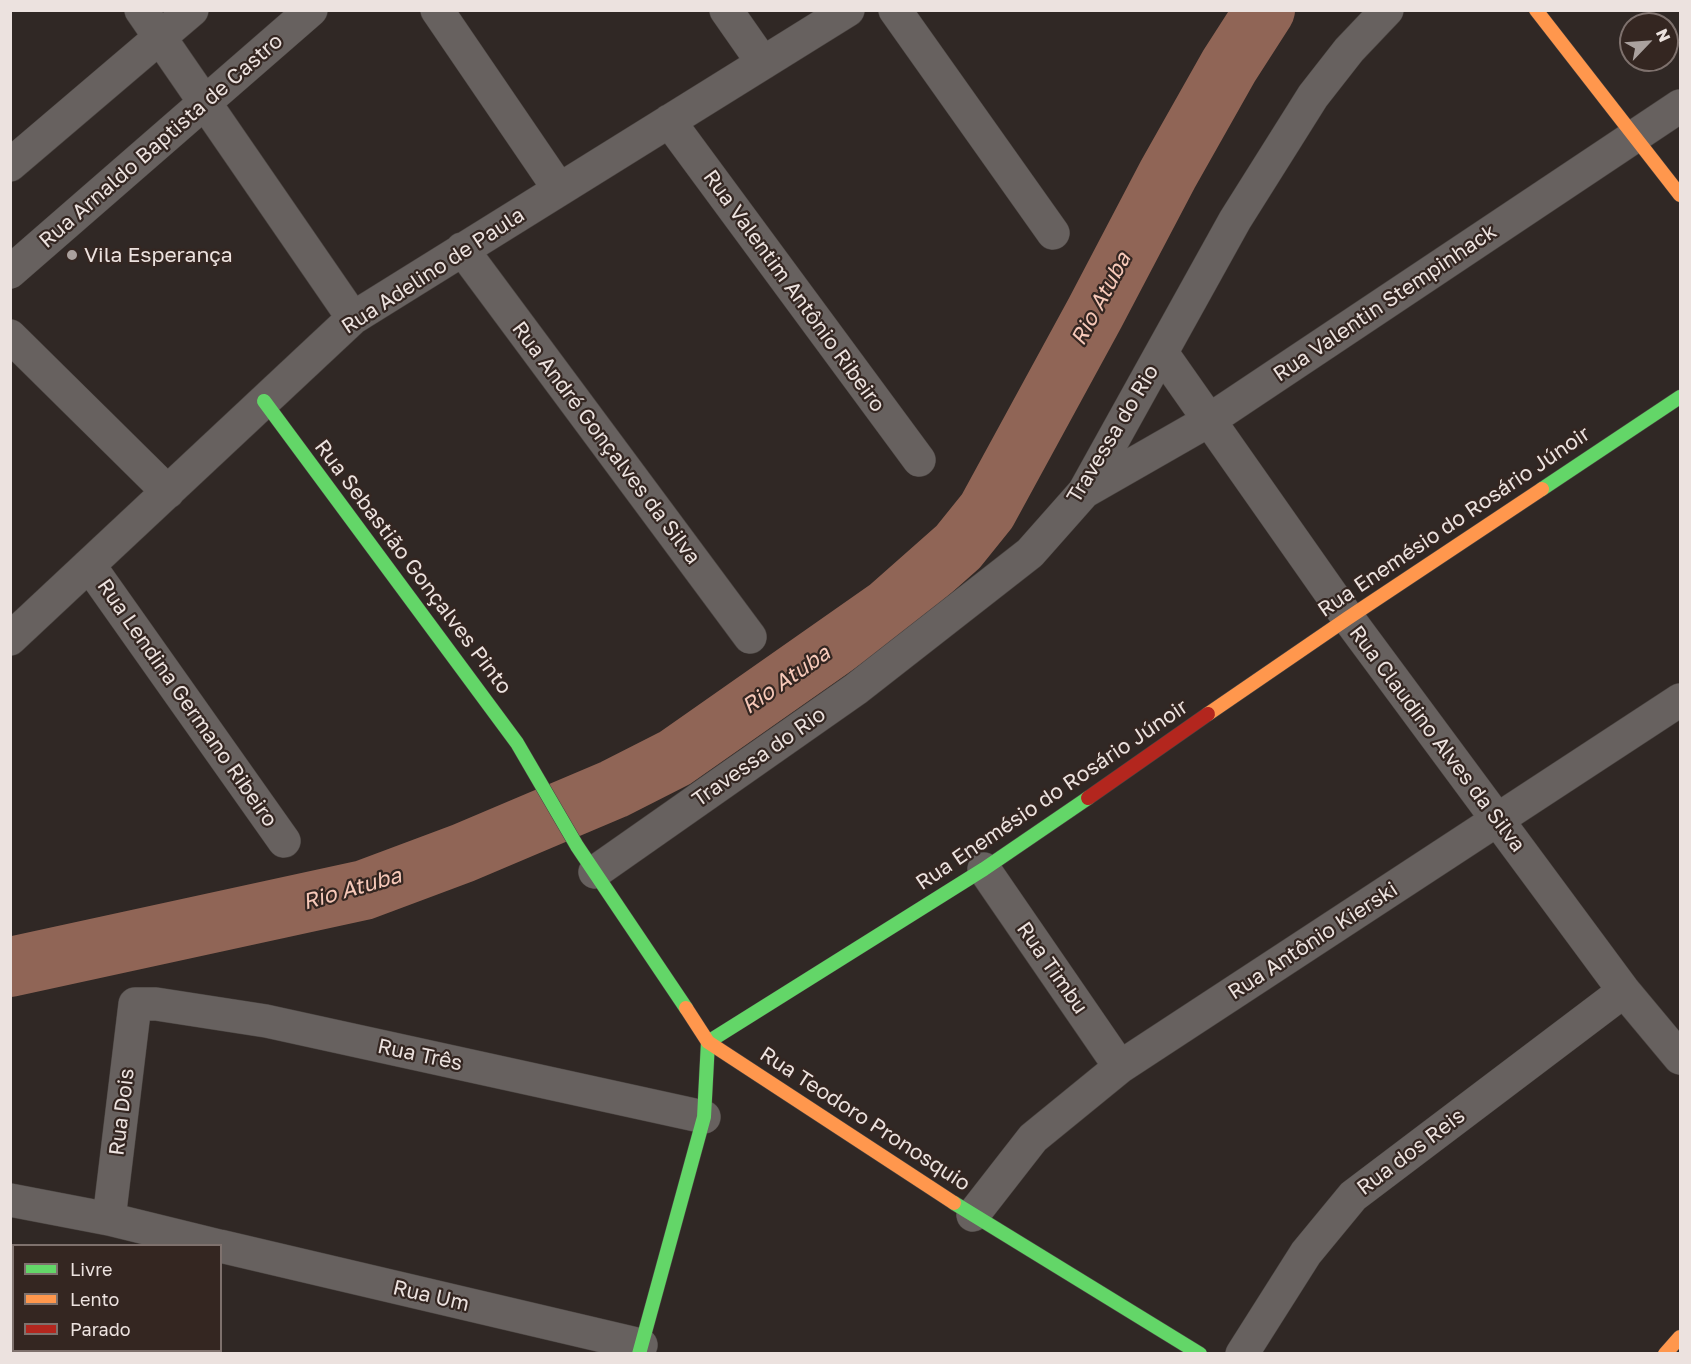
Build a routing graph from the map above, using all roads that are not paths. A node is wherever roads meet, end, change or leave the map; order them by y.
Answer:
1 (141, 10) edge
2 (192, 10) edge
3 (311, 10) edge
4 (437, 10) edge
5 (726, 10) edge
6 (848, 10) edge
7 (895, 10) edge
8 (1387, 10) edge
9 (1536, 10) edge
10 (160, 38) junction
11 (762, 63) junction
12 (205, 103) junction
13 (1680, 106) edge
14 (669, 122) junction
15 (1635, 137) junction
16 (10, 165) edge
17 (559, 189) junction
18 (1680, 195) edge
19 (1053, 233) dead end
20 (462, 249) junction
21 (10, 272) edge
22 (353, 318) junction
23 (10, 336) edge
24 (1162, 353) junction
25 (1680, 397) edge
26 (264, 401) junction
27 (1208, 421) junction
28 (919, 460) dead end
29 (168, 492) junction
30 (1083, 492) junction
31 (89, 565) junction
32 (1348, 618) junction
33 (750, 637) dead end
34 (10, 639) edge
35 (1680, 699) edge
36 (1499, 820) junction
37 (284, 841) dead end
38 (586, 859) junction
39 (984, 869) junction
40 (1624, 991) junction
41 (135, 1004) joint
42 (708, 1042) junction
43 (1680, 1058) edge
44 (1120, 1067) junction
45 (704, 1117) junction
46 (10, 1200) edge
47 (973, 1215) junction
48 (109, 1220) junction
49 (211, 1244) edge
50 (222, 1246) edge
51 (1680, 1337) edge
52 (640, 1349) edge
53 (1200, 1353) edge
54 (1242, 1353) edge
55 (1665, 1353) edge

1 - 10 street
2 - 10 street
3 - 12 street, Rua Arnaldo Baptista de Castro
4 - 17 street
5 - 11 street
6 - 11 street, Rua Adelino de Paula
7 - 19 street
8 - 24 street, Travessa do Rio
9 - 15 street
10 - 12 street
10 - 16 street
11 - 14 street, Rua Adelino de Paula
12 - 21 street, Rua Arnaldo Baptista de Castro
12 - 22 street
13 - 15 street, Rua Valentin Stempinhack
14 - 17 street, Rua Adelino de Paula
14 - 28 street, Rua Valentim Antônio Ribeiro
15 - 18 street
15 - 27 street, Rua Valentin Stempinhack
17 - 20 street, Rua Adelino de Paula
20 - 22 street, Rua Adelino de Paula
20 - 33 street, Rua André Gonçalves da Silva
22 - 26 street, Rua Adelino de Paula
23 - 29 street
24 - 27 street, Rua Claudino Alves da Silva
24 - 30 street, Travessa do Rio
25 - 32 street, Rua Enemésio do Rosário Júnoir
26 - 29 street, Rua Adelino de Paula
26 - 38 street, Rua Sebastião Gonçalves Pinto
27 - 30 street, Rua Valentin Stempinhack
27 - 32 street, Rua Claudino Alves da Silva
29 - 31 street, Rua Adelino de Paula
30 - 38 street, Travessa do Rio
31 - 34 street, Rua Adelino de Paula
31 - 37 street, Rua Lendina Germano Ribeiro
32 - 36 street, Rua Claudino Alves da Silva
32 - 39 street, Rua Enemésio do Rosário Júnoir
35 - 36 street, Rua Antônio Kierski
36 - 40 street, Rua Claudino Alves da Silva
36 - 44 street, Rua Antônio Kierski
38 - 42 street, Rua Teodoro Pronosquio
39 - 42 street, Rua Enemésio do Rosário Júnoir
39 - 44 street, Rua Timbu
40 - 43 street, Rua Claudino Alves da Silva
40 - 54 street, Rua dos Reis
41 - 45 street, Rua Três
41 - 48 street, Rua Dois
42 - 45 street
42 - 47 street, Rua Teodoro Pronosquio
44 - 47 street, Rua Antônio Kierski
45 - 52 street
46 - 48 street, Rua Um
47 - 53 street, Rua Teodoro Pronosquio
48 - 49 street, Rua Um
50 - 52 street, Rua Um
51 - 55 street

